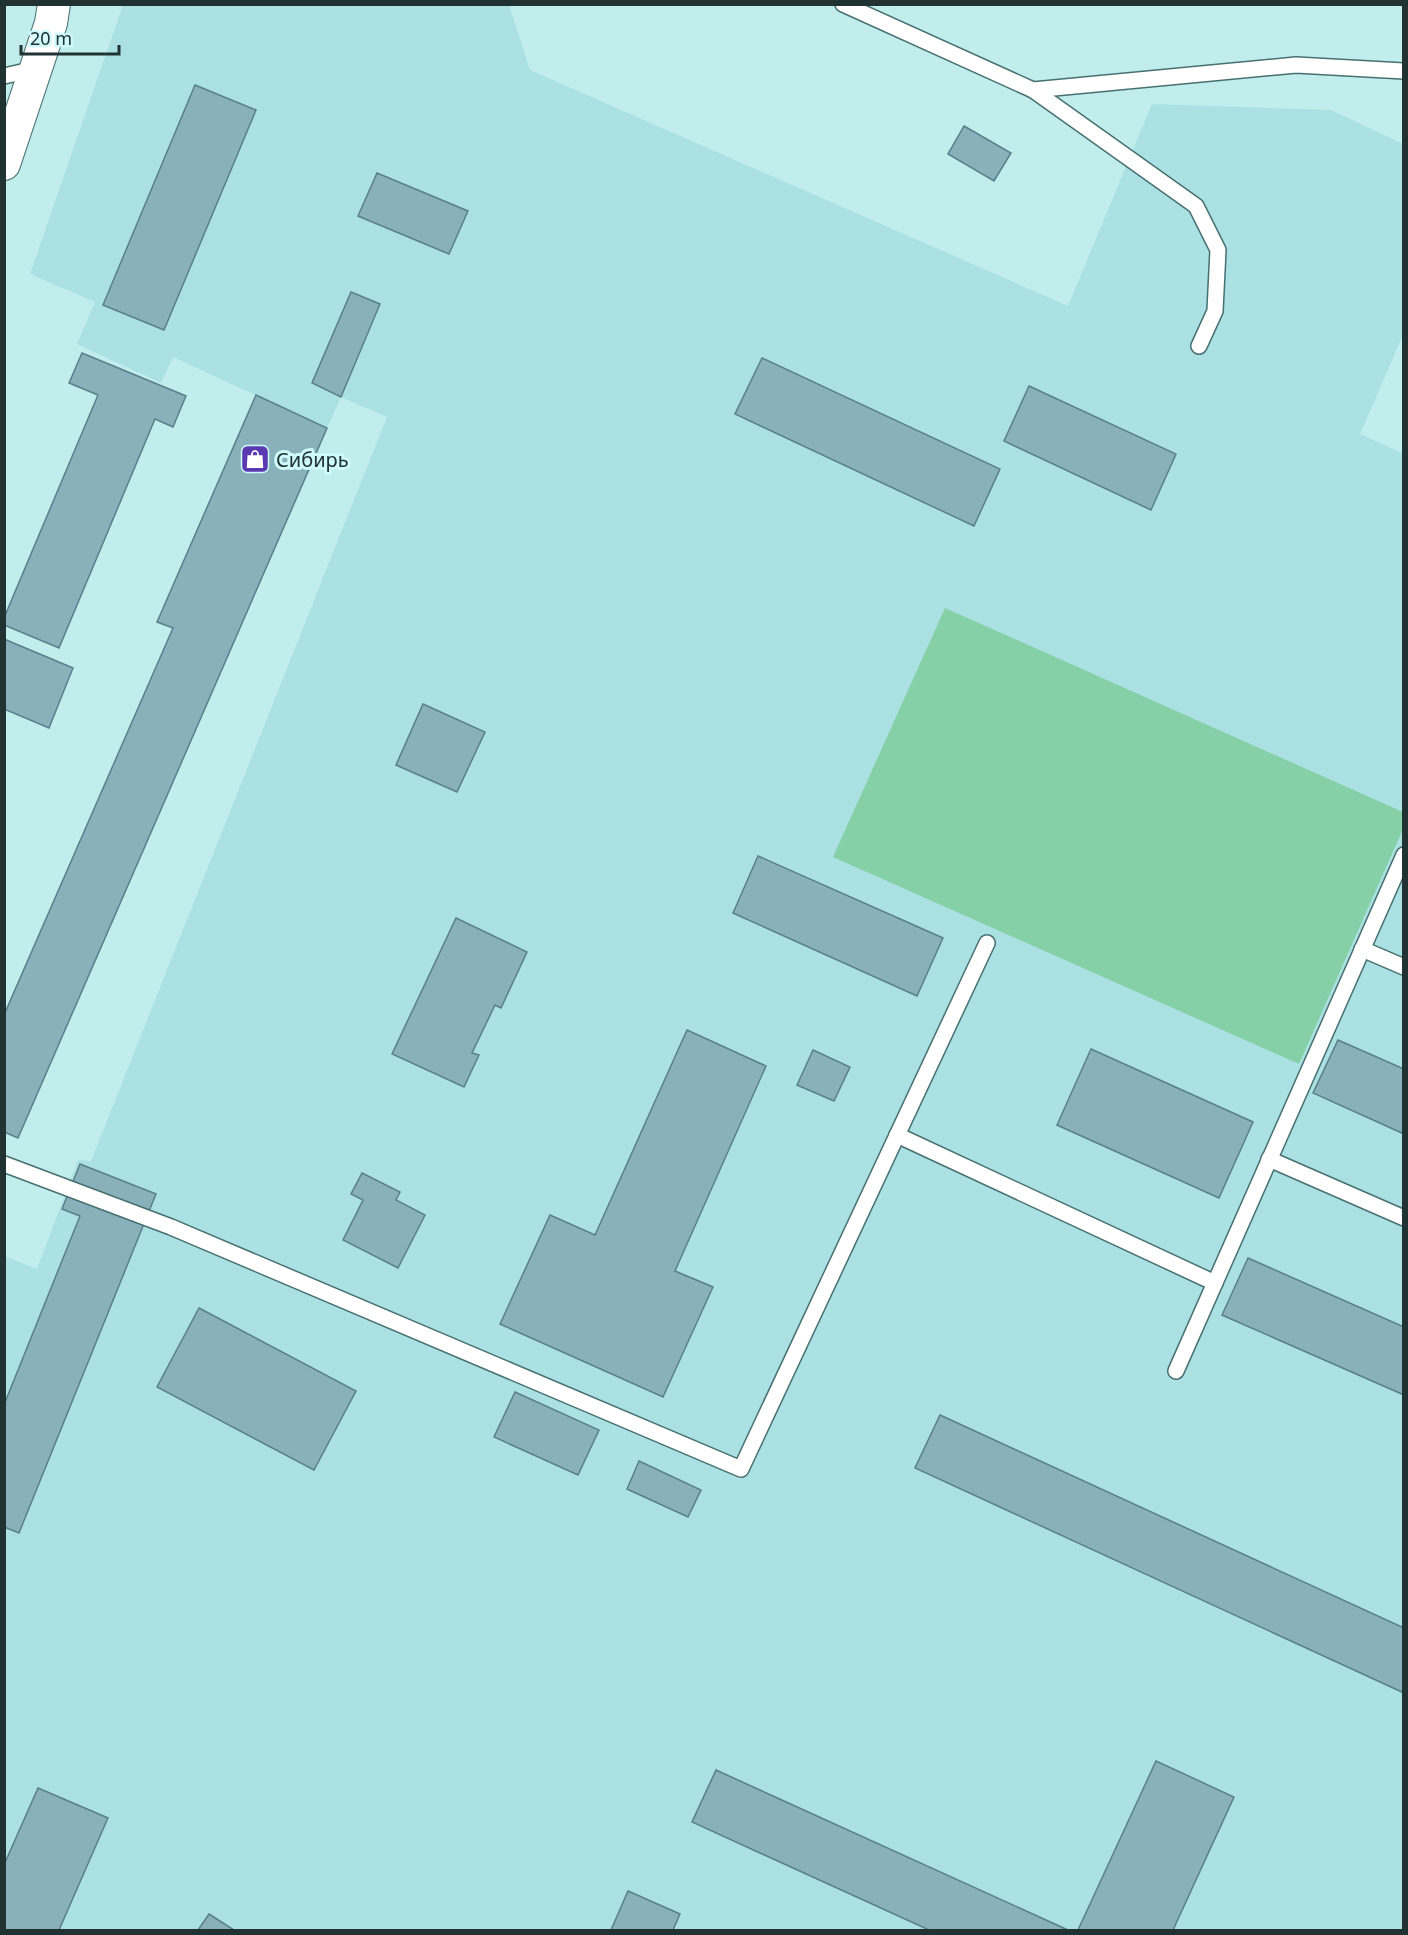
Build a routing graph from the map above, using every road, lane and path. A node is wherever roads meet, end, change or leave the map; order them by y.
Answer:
1 (54, 4) edge
2 (843, 4) edge
3 (35, 69) junction
4 (1404, 71) edge
5 (4, 76) edge
6 (1033, 90) junction
7 (4, 164) edge
8 (1199, 346) dead end
9 (1404, 855) edge
10 (987, 943) dead end
11 (1362, 949) junction
12 (1404, 967) edge
13 (897, 1135) junction
14 (1269, 1159) junction
15 (4, 1164) edge
16 (1404, 1218) edge
17 (1215, 1283) junction
18 (1176, 1371) dead end

1 - 3 street
2 - 6 lane
3 - 5 lane
3 - 7 street
4 - 6 lane
6 - 8 lane
9 - 11 lane
10 - 13 lane
11 - 12 lane
11 - 14 lane
13 - 15 lane
13 - 17 lane
14 - 16 lane
14 - 17 lane
17 - 18 lane

